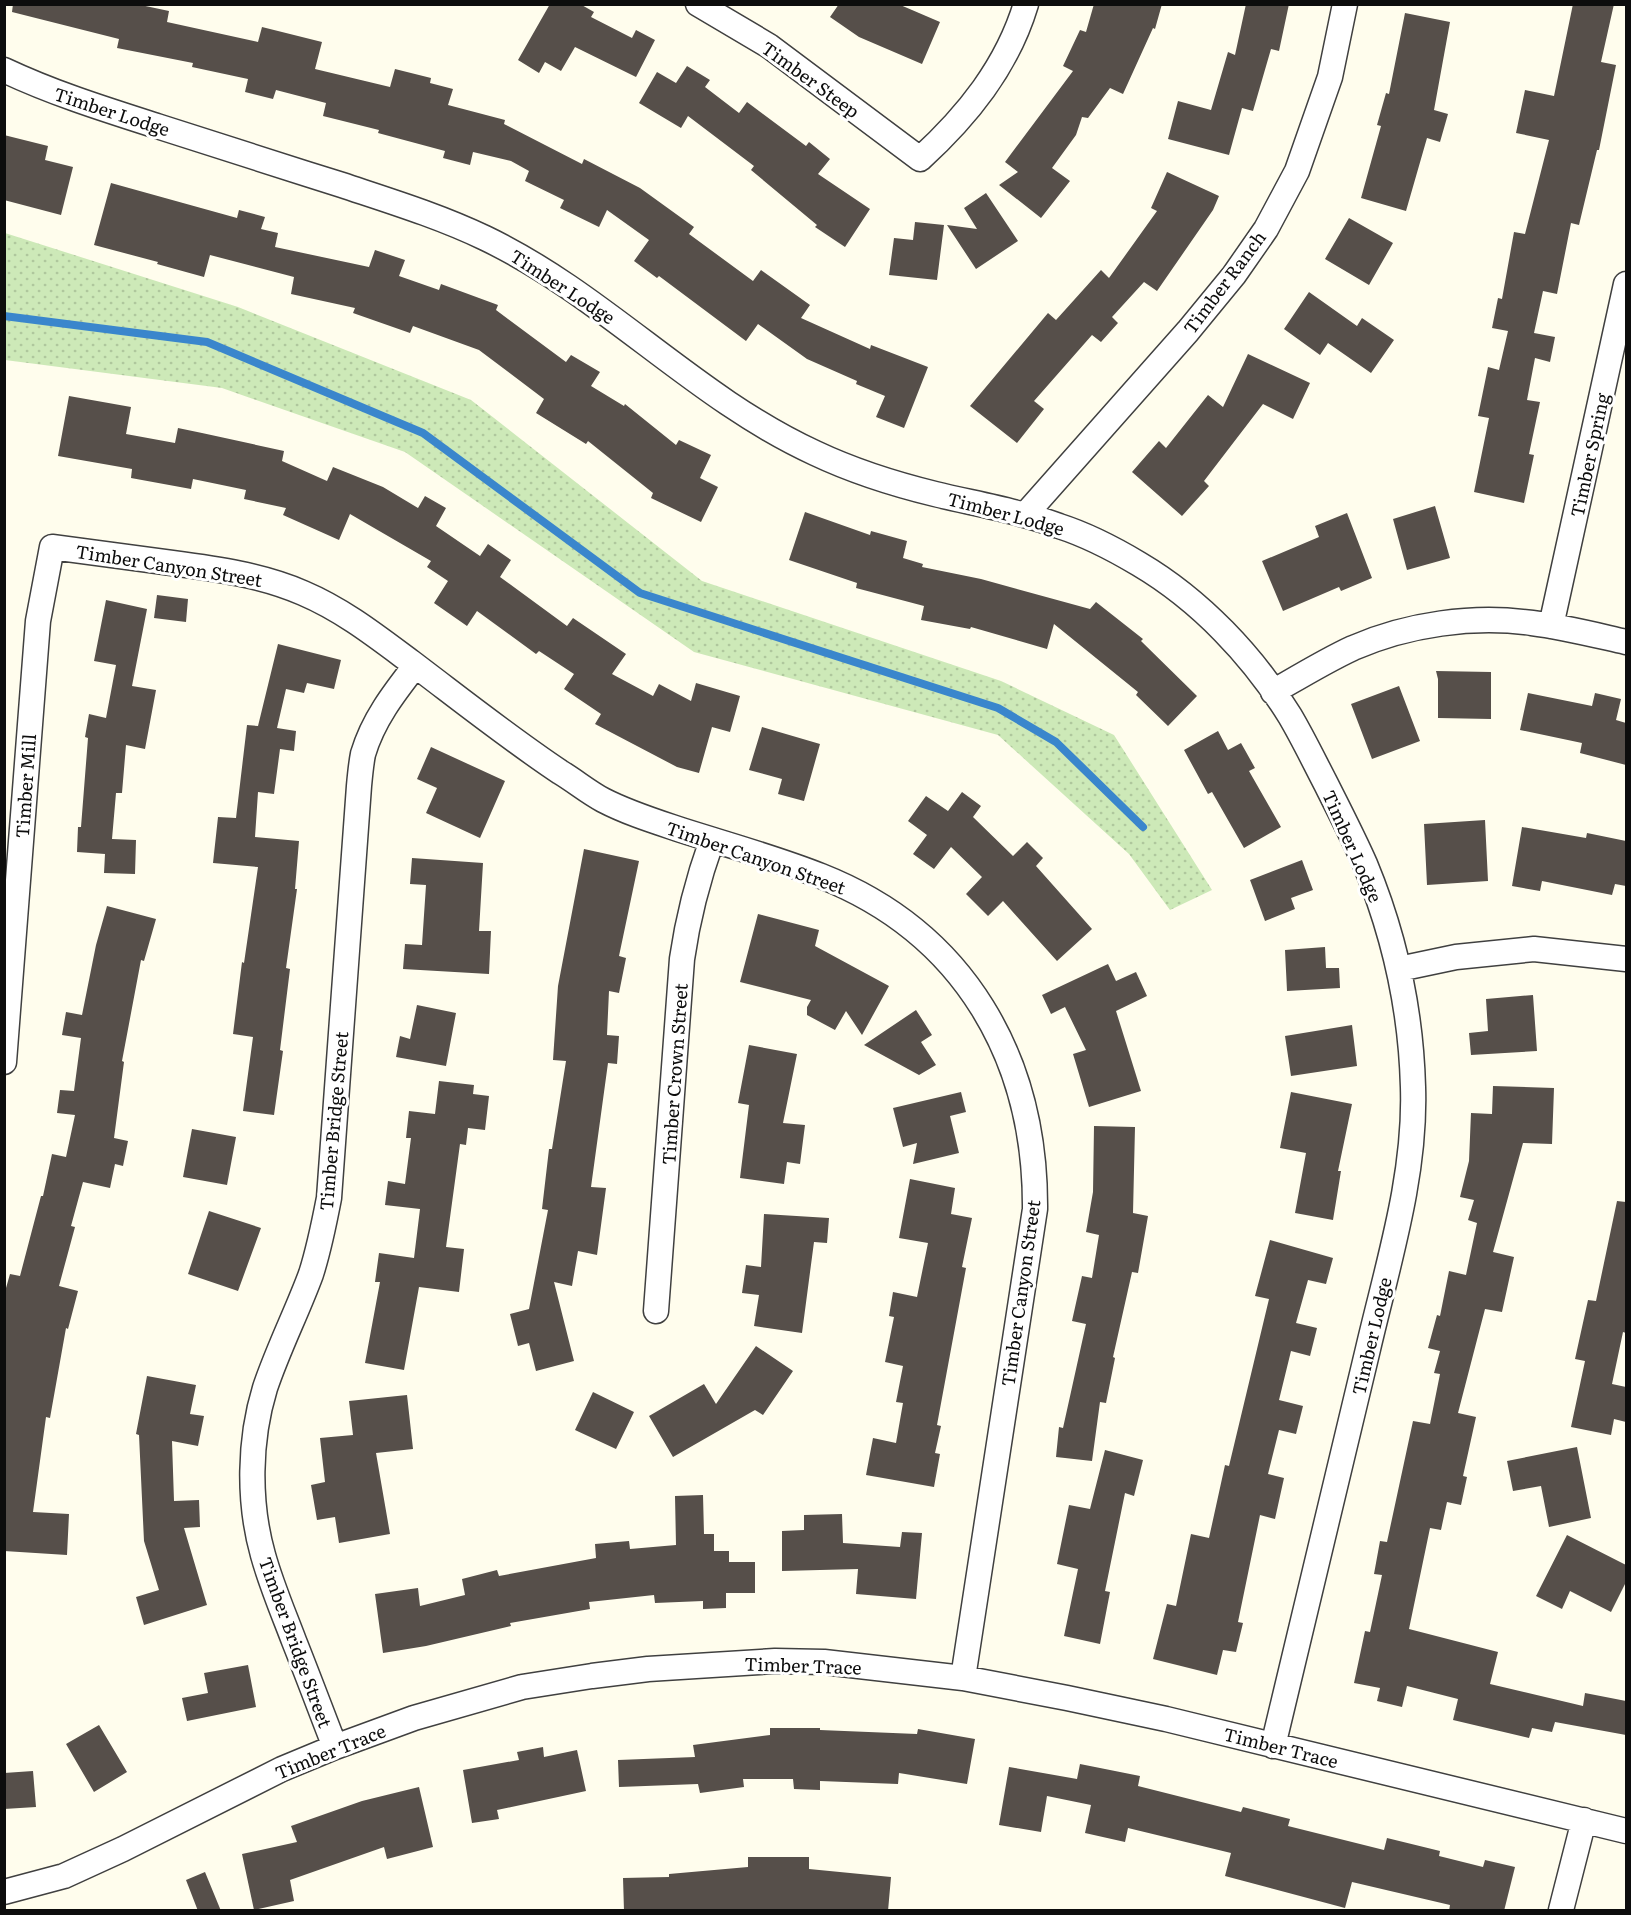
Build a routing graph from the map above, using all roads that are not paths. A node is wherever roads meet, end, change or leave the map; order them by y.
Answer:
1 (698, 4) edge
2 (1026, 4) edge
3 (1345, 4) edge
4 (4, 70) edge
5 (1626, 284) edge
6 (1025, 515) junction
7 (52, 547) joint
8 (1551, 626) junction
9 (1626, 642) edge
10 (415, 666) junction
11 (1273, 692) junction
12 (712, 840) junction
13 (1626, 959) edge
14 (1399, 969) junction
15 (4, 1062) edge
16 (656, 1311) dead end
17 (963, 1678) junction
18 (1273, 1746) junction
19 (335, 1747) junction
20 (1584, 1820) junction
21 (1626, 1831) edge
22 (4, 1892) edge
23 (1561, 1911) edge

1 - 2 street, Timber Steep
3 - 6 street, Timber Ranch
4 - 6 street, Timber Lodge
5 - 8 street, Timber Spring
6 - 11 street, Timber Lodge
7 - 10 street, Timber Canyon Street
7 - 15 street, Timber Mill
8 - 9 street
8 - 11 street
10 - 12 street, Timber Canyon Street
10 - 19 street, Timber Bridge Street
11 - 14 street, Timber Lodge
12 - 16 street, Timber Crown Street
12 - 17 street, Timber Canyon Street
13 - 14 street
14 - 18 street, Timber Lodge
17 - 18 street, Timber Trace
17 - 19 street, Timber Trace
18 - 20 street, Timber Trace
19 - 22 street, Timber Trace
20 - 21 street, Timber Trace
20 - 23 street

